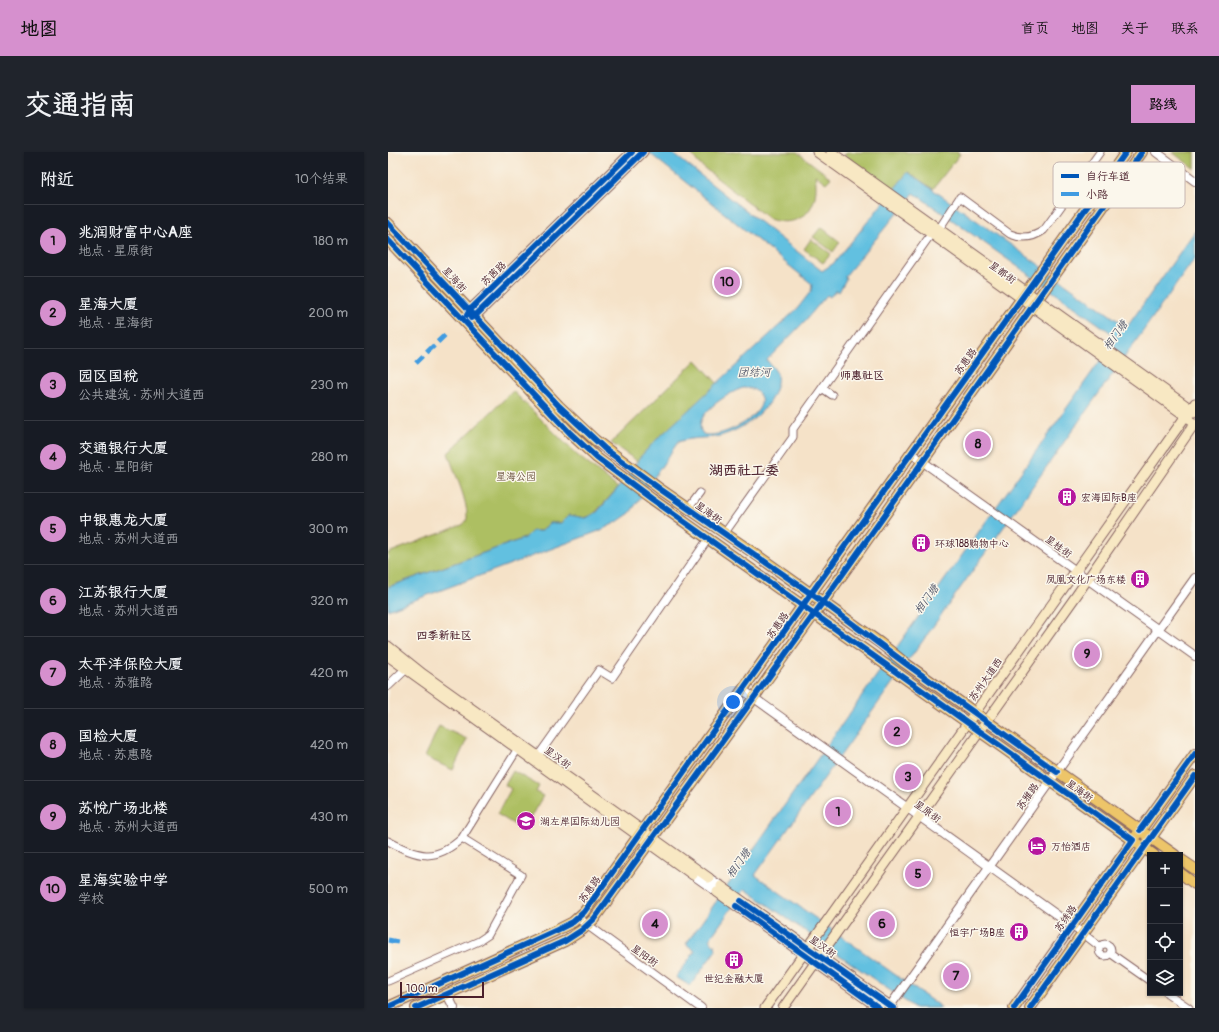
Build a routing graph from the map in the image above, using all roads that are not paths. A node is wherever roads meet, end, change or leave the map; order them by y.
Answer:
1 (817, 152) edge
2 (831, 152) edge
3 (1100, 152) edge
4 (1126, 152) edge
5 (1142, 152) edge
6 (1156, 152) edge
7 (638, 153) edge
8 (1093, 162) edge
9 (1119, 162) edge
10 (1135, 162) edge
11 (1170, 162) edge
12 (1185, 173) edge
13 (1195, 180) edge
14 (885, 196) junction
15 (1060, 208) edge
16 (1087, 208) edge
17 (1102, 208) edge
18 (388, 223) edge
19 (935, 230) junction
20 (388, 240) edge
21 (1025, 296) junction
22 (1034, 303) junction
23 (473, 312) junction
24 (463, 322) junction
25 (822, 388) junction
26 (832, 395) dead end
27 (1192, 410) edge
28 (1195, 423) edge
29 (912, 454) junction
30 (922, 461) junction
31 (700, 493) dead end
32 (688, 509) junction
33 (724, 534) junction
34 (708, 539) junction
35 (1077, 571) junction
36 (1086, 578) junction
37 (1195, 578) edge
38 (811, 594) junction
39 (822, 602) junction
40 (803, 606) junction
41 (814, 614) junction
42 (1158, 630) junction
43 (388, 646) edge
44 (388, 656) edge
45 (1195, 656) edge
46 (408, 667) junction
47 (388, 686) edge
48 (743, 690) junction
49 (754, 698) junction
50 (974, 713) junction
51 (986, 722) junction
52 (967, 723) junction
53 (979, 731) junction
54 (516, 750) junction
55 (1195, 754) edge
56 (538, 756) junction
57 (1057, 772) junction
58 (1195, 776) edge
59 (1050, 782) junction
60 (907, 808) junction
61 (919, 816) junction
62 (1140, 830) junction
63 (641, 834) junction
64 (462, 838) junction
65 (1151, 838) junction
66 (1133, 840) junction
67 (388, 841) edge
68 (651, 842) junction
69 (1144, 848) junction
70 (1150, 852) edge
71 (1171, 852) edge
72 (1183, 861) edge
73 (989, 866) junction
74 (1195, 869) edge
75 (693, 875) joint
76 (1183, 875) edge
77 (709, 878) joint
78 (1195, 884) edge
79 (719, 889) junction
80 (578, 918) junction
81 (587, 926) junction
82 (1072, 926) junction
83 (1082, 934) junction
84 (807, 948) junction
85 (820, 956) junction
86 (1147, 979) edge
87 (388, 981) edge
88 (447, 994) junction
89 (1171, 996) edge
90 (1016, 1005) edge
91 (388, 1007) edge
92 (891, 1007) edge
93 (416, 1008) edge
94 (454, 1008) edge
95 (701, 1008) edge
96 (765, 1008) edge
97 (782, 1008) edge
98 (879, 1008) edge
99 (1030, 1008) edge
100 (1189, 1008) edge

1 - 14 main road, 星都街
2 - 14 main road, 星都街
3 - 8 street
4 - 9 main road, 苏惠路
5 - 10 main road
6 - 11 street
7 - 23 main road, 苏茜路
12 - 13 street
14 - 19 main road, 星都街
15 - 19 street
16 - 21 main road, 苏惠路
17 - 22 main road
18 - 23 main road, 星海街
19 - 21 main road, 星都街
19 - 25 street
20 - 24 main road, 星海街
21 - 22 main road, 星都街
21 - 29 main road, 苏惠路
22 - 27 main road, 星都街
22 - 30 main road
23 - 24 main road, 苏茜路
23 - 32 main road, 星海街
24 - 34 main road, 星海街
25 - 26 street
25 - 33 street
27 - 28 main road, 星都街
27 - 35 main road, 苏州大道西
28 - 36 main road
29 - 30 street, 星桂街
29 - 38 main road, 苏惠路
30 - 35 street, 星桂街
30 - 39 main road
31 - 32 street
32 - 33 main road, 星海街
33 - 38 main road, 星海街
34 - 40 main road, 星海街
34 - 56 street
35 - 36 street, 星桂街
35 - 50 main road, 苏州大道西
36 - 42 street, 星桂街
36 - 51 main road
37 - 42 street, 苏雅路
38 - 39 main road, 星海街
38 - 40 main road, 苏惠路
39 - 41 main road
39 - 50 main road, 星海街
40 - 41 main road, 星海街
40 - 48 main road, 苏惠路
41 - 49 main road
41 - 52 main road, 星海街
42 - 45 street, 星桂街
42 - 57 street, 苏雅路
43 - 46 main road, 星汉街
44 - 46 main road, 星汉街
46 - 47 street
46 - 54 main road, 星汉街
46 - 56 main road, 星汉街
48 - 49 street, 星原街
48 - 63 main road, 苏惠路
49 - 60 street, 星原街
49 - 68 main road
50 - 51 main road, 星海街
50 - 52 main road, 苏州大道西
51 - 53 main road
51 - 57 main road, 星海街
52 - 53 main road, 星海街
52 - 60 main road, 苏州大道西
53 - 59 main road, 星海街
53 - 61 main road
54 - 63 main road, 星汉街
54 - 64 street
55 - 62 main road, 苏绣路
56 - 63 main road, 星汉街
57 - 59 street, 苏雅路
57 - 62 main road, 星海街
58 - 65 main road
59 - 66 main road, 星海街
59 - 73 street, 苏雅路
60 - 61 street, 星原街
60 - 84 main road, 苏州大道西
61 - 73 street, 星原街
61 - 85 main road
62 - 65 main road, 星海街
62 - 66 main road, 苏绣路
63 - 68 main road, 星汉街
63 - 80 main road, 苏惠路
64 - 67 street
64 - 87 street
65 - 69 main road
65 - 71 main road, 星海街
66 - 69 main road, 星海街
66 - 82 main road, 苏绣路
68 - 75 main road, 星汉街
68 - 77 main road, 星汉街
68 - 81 main road
69 - 70 main road, 星海街
69 - 83 main road
72 - 74 main road
73 - 82 street, 星原街
73 - 92 street, 苏雅路
75 - 79 street, 星汉街
76 - 78 main road
77 - 79 street, 星汉街
79 - 84 main road, 星汉街
80 - 81 street, 星阳街
80 - 91 main road, 苏惠路
81 - 88 main road
81 - 95 street, 星阳街
82 - 83 street, 星原街
82 - 90 main road, 苏绣路
83 - 86 street
83 - 99 main road
84 - 85 main road, 星汉街
84 - 96 main road, 苏州大道西
85 - 92 main road, 星汉街
85 - 97 main road
85 - 98 main road, 星汉街
88 - 93 main road
88 - 94 street
89 - 100 street

